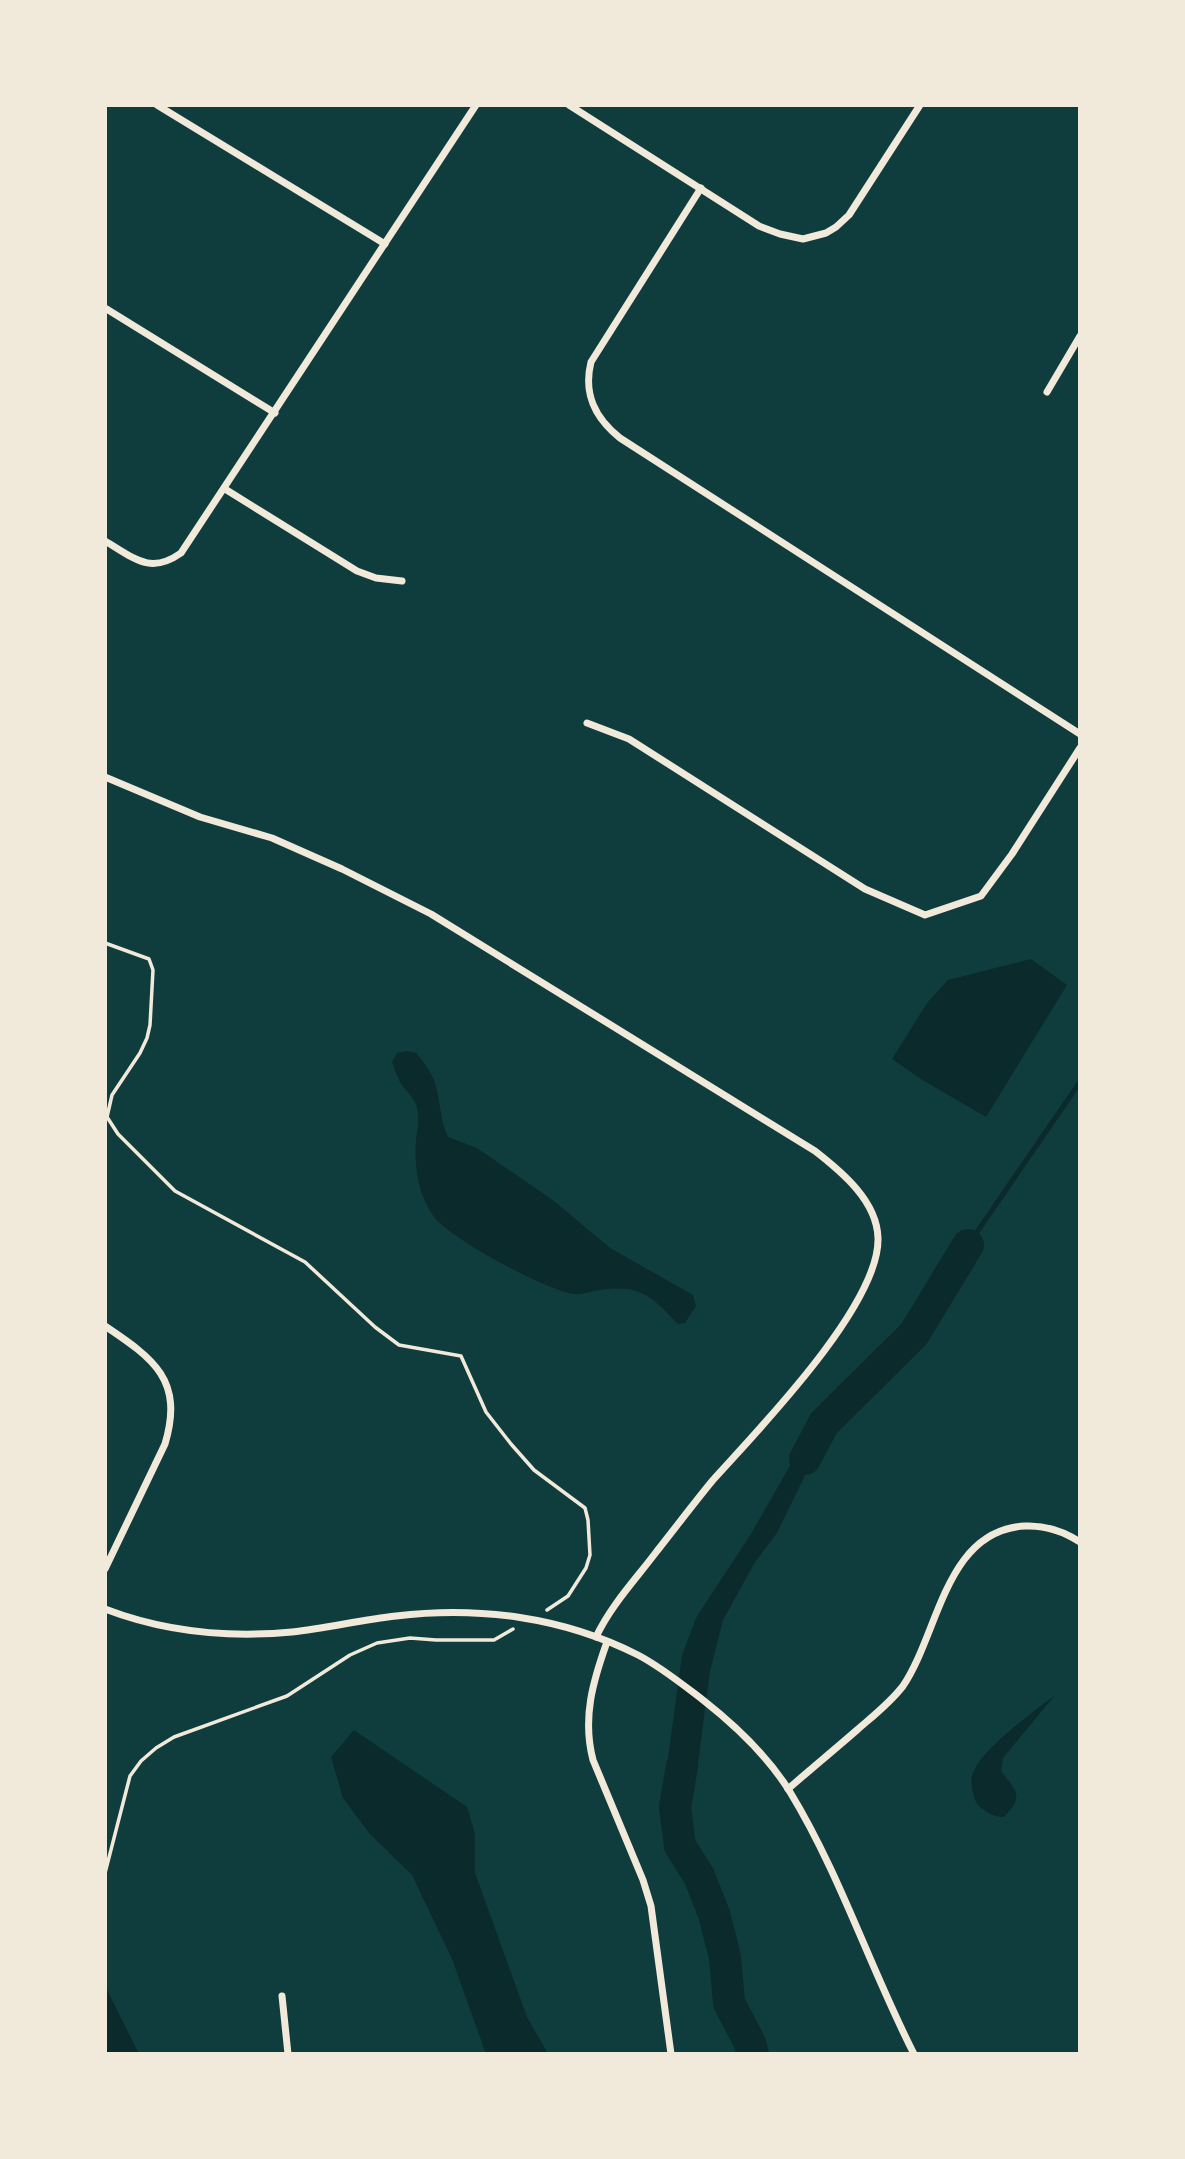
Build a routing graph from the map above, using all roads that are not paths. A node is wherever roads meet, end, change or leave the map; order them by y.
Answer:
1 (158, 105) edge
2 (476, 105) edge
3 (569, 105) edge
4 (920, 105) edge
5 (701, 188) junction
6 (385, 244) junction
7 (105, 307) edge
8 (1080, 336) edge
9 (1047, 392) dead end
10 (275, 414) junction
11 (225, 489) junction
12 (105, 541) edge
13 (402, 580) dead end
14 (587, 723) dead end
15 (1080, 734) edge
16 (1080, 748) edge
17 (105, 777) edge
18 (105, 1325) edge
19 (1080, 1542) edge
20 (105, 1569) edge
21 (105, 1609) edge
22 (596, 1637) junction
23 (607, 1642) junction
24 (788, 1789) junction
25 (282, 1996) dead end
26 (288, 2054) edge
27 (671, 2054) edge
28 (914, 2054) edge

1 - 6 street
2 - 6 street
3 - 5 street
4 - 5 street
5 - 15 street
6 - 10 street
7 - 10 street
8 - 9 street
10 - 11 street
11 - 12 street
11 - 13 street
14 - 16 street
17 - 22 street
18 - 20 street
19 - 24 street
21 - 22 street
22 - 23 street
23 - 24 street
23 - 27 street
24 - 28 street
25 - 26 street

